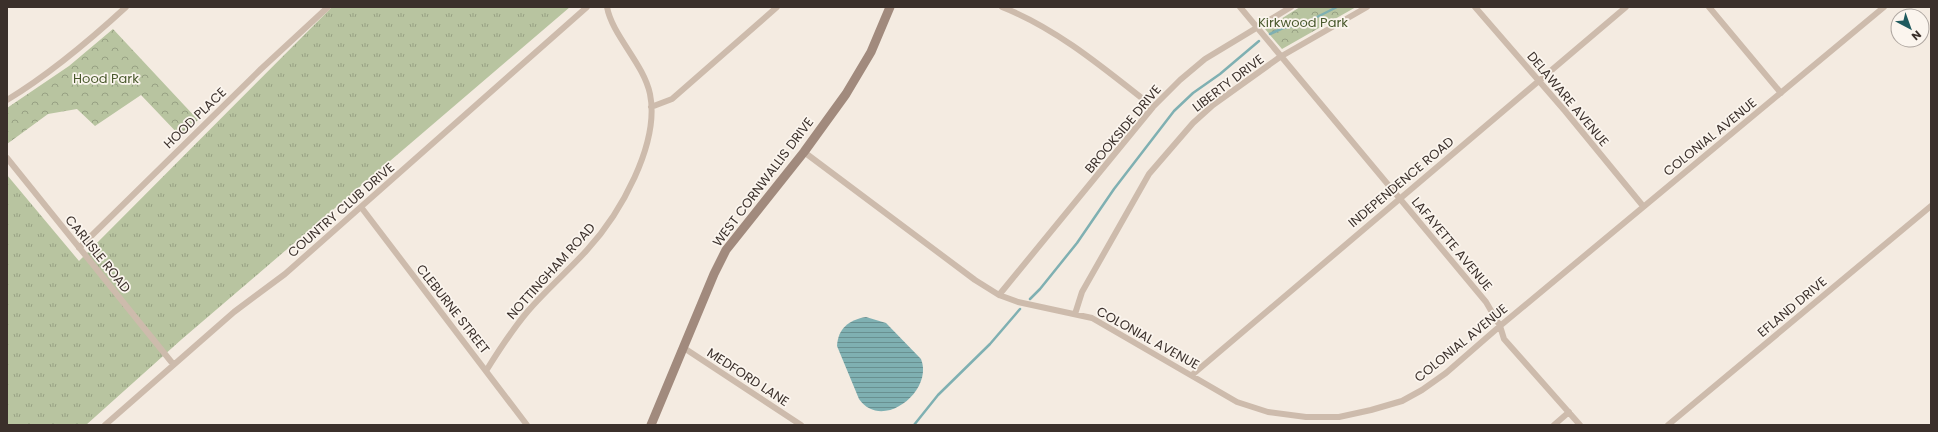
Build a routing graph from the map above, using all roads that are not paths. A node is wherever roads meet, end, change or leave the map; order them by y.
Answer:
1 (126, 7) edge
2 (328, 7) edge
3 (587, 7) edge
4 (607, 7) edge
5 (777, 7) edge
6 (890, 7) edge
7 (1002, 7) edge
8 (1240, 7) edge
9 (1291, 7) edge
10 (1367, 7) edge
11 (1475, 7) edge
12 (1626, 7) edge
13 (1709, 7) edge
14 (1884, 7) edge
15 (1256, 28) junction
16 (1280, 57) junction
17 (1538, 80) junction
18 (1781, 93) junction
19 (7, 100) edge
20 (651, 107) junction
21 (1153, 107) junction
22 (804, 152) junction
23 (7, 158) edge
24 (1399, 199) junction
25 (1643, 206) junction
26 (1931, 206) edge
27 (361, 207) junction
28 (79, 248) junction
29 (999, 295) junction
30 (1075, 314) junction
31 (1500, 326) junction
32 (684, 348) junction
33 (173, 364) junction
34 (486, 371) junction
35 (1192, 375) junction
36 (1569, 412) junction
37 (105, 425) edge
38 (527, 425) edge
39 (651, 425) edge
40 (801, 425) edge
41 (1554, 425) edge
42 (1580, 425) edge
43 (1668, 425) edge

1 - 19 street
2 - 28 street, HOOD PLACE
3 - 27 street, COUNTRY CLUB DRIVE
4 - 20 street, NOTTINGHAM ROAD
5 - 20 street
6 - 22 street, WEST CORNWALLIS DRIVE
7 - 21 street
8 - 15 street, LAFAYETTE AVENUE
9 - 15 street, BROOKSIDE DRIVE
10 - 16 street, LIBERTY DRIVE
11 - 17 street, DELAWARE AVENUE
12 - 17 street, INDEPENDENCE ROAD
13 - 18 street
14 - 18 street, COLONIAL AVENUE
15 - 16 street, LAFAYETTE AVENUE
15 - 21 street, BROOKSIDE DRIVE
16 - 24 street, LAFAYETTE AVENUE
16 - 30 street, LIBERTY DRIVE
17 - 24 street, INDEPENDENCE ROAD
17 - 25 street, DELAWARE AVENUE
18 - 25 street, COLONIAL AVENUE
20 - 34 street, NOTTINGHAM ROAD
21 - 29 street, BROOKSIDE DRIVE
22 - 29 street, COLONIAL AVENUE
22 - 32 street, WEST CORNWALLIS DRIVE
23 - 28 street, CARLISLE ROAD
24 - 31 street, LAFAYETTE AVENUE
24 - 35 street, INDEPENDENCE ROAD
25 - 31 street, COLONIAL AVENUE
26 - 43 street, EFLAND DRIVE
27 - 33 street, COUNTRY CLUB DRIVE
27 - 34 street, CLEBURNE STREET
28 - 33 street, CARLISLE ROAD
29 - 30 street, COLONIAL AVENUE
30 - 35 street, COLONIAL AVENUE
31 - 35 street, COLONIAL AVENUE
31 - 36 street, LAFAYETTE AVENUE
32 - 39 street, WEST CORNWALLIS DRIVE
32 - 40 street, MEDFORD LANE
33 - 37 street, COUNTRY CLUB DRIVE
34 - 38 street, CLEBURNE STREET
36 - 41 street
36 - 42 street, LAFAYETTE AVENUE

